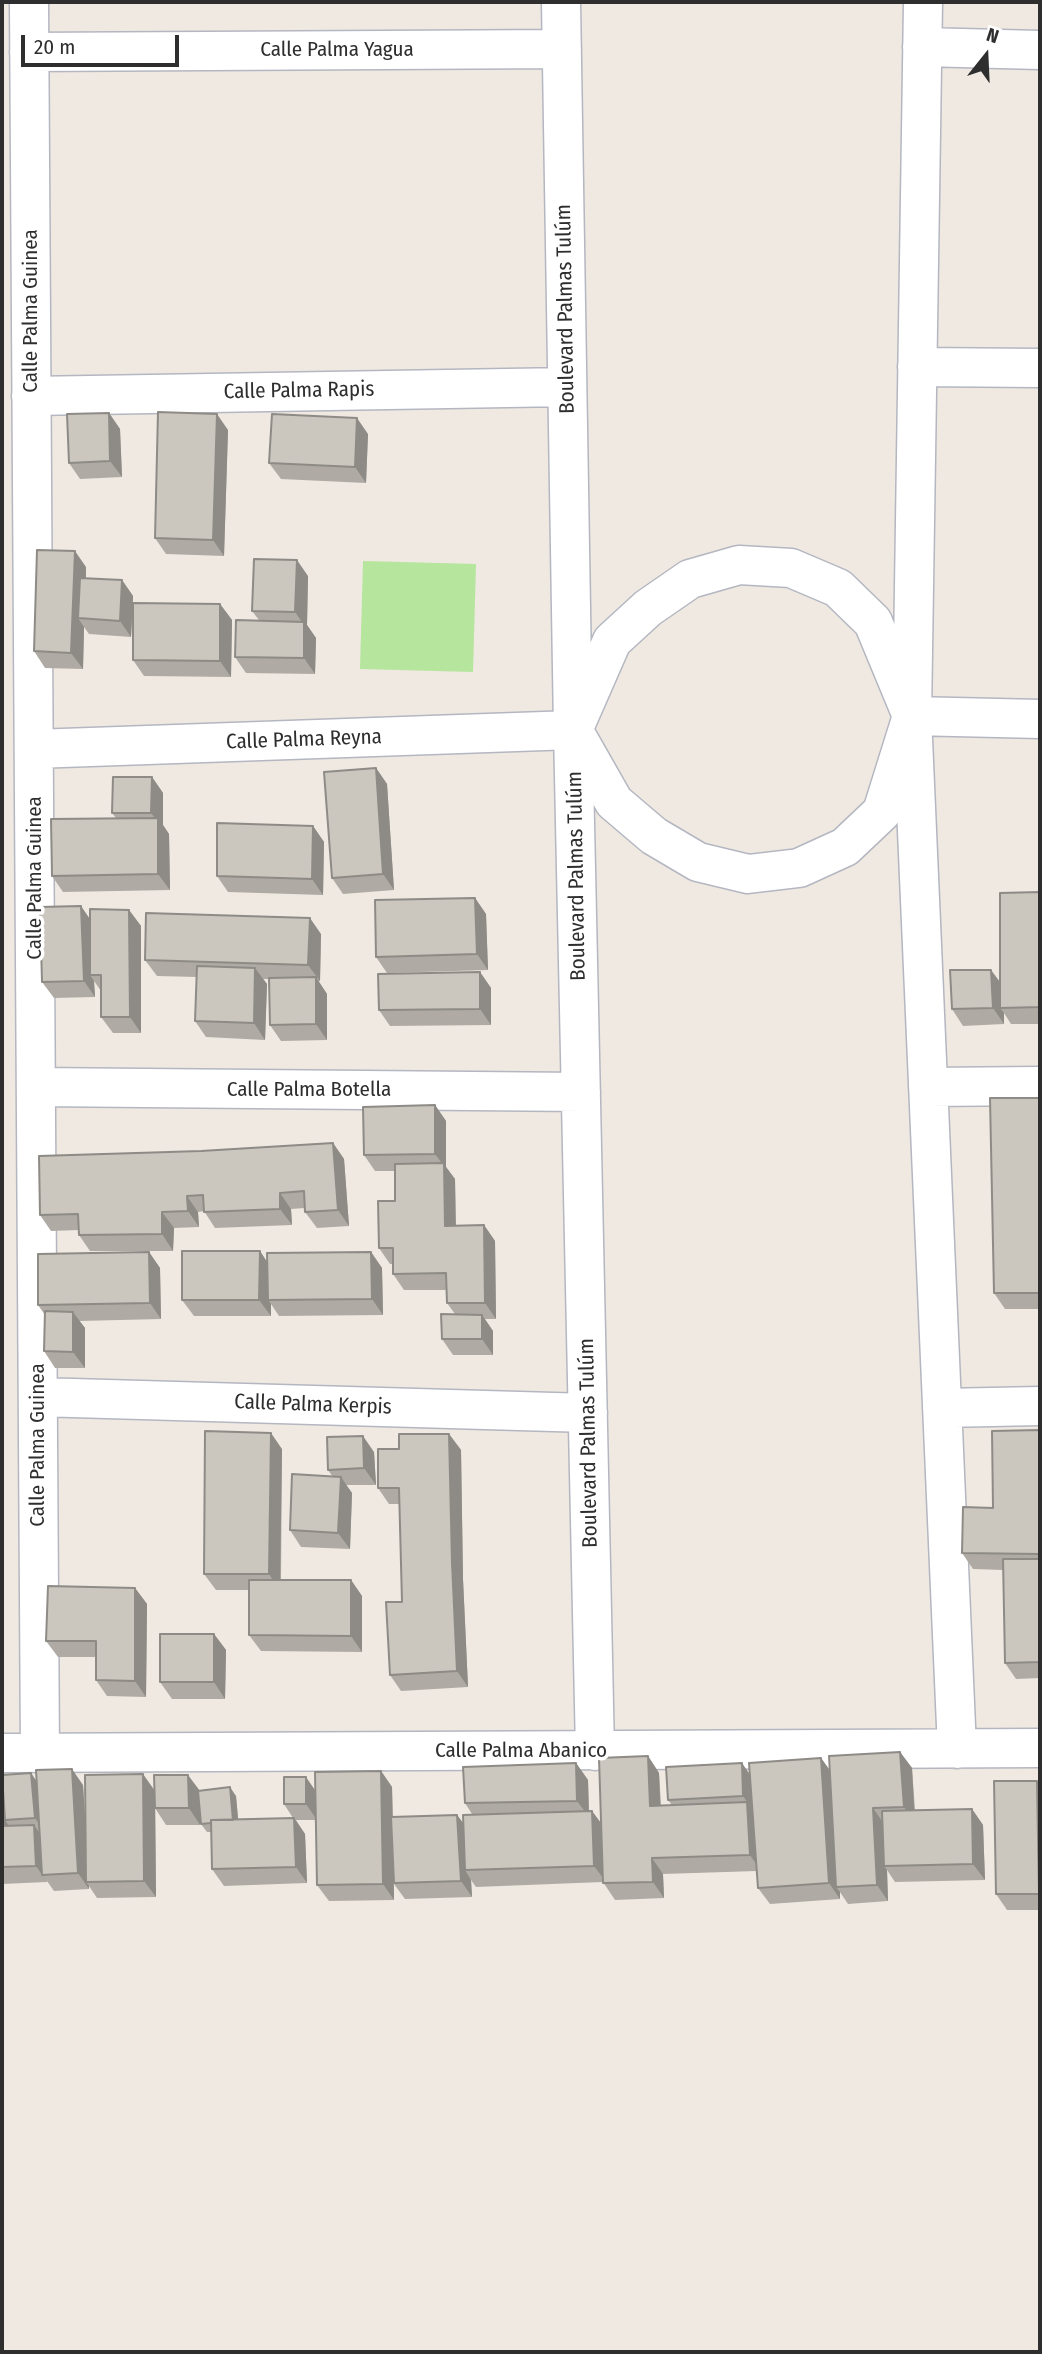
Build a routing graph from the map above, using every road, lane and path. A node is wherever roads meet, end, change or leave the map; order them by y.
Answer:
1 (29, 2) edge
2 (561, 2) edge
3 (923, 2) edge
4 (922, 47) junction
5 (562, 49) junction
6 (1040, 50) edge
7 (29, 52) junction
8 (917, 367) junction
9 (1040, 368) edge
10 (567, 387) junction
11 (31, 396) junction
12 (912, 716) junction
13 (1040, 719) edge
14 (573, 730) junction
15 (34, 749) junction
16 (1040, 1086) edge
17 (36, 1087) junction
18 (928, 1087) junction
19 (581, 1092) junction
20 (38, 1397) junction
21 (1040, 1406) edge
22 (942, 1408) junction
23 (588, 1413) junction
24 (1040, 1748) edge
25 (957, 1749) junction
26 (595, 1751) junction
27 (2, 1753) edge
28 (40, 1753) junction

1 - 7 street, Calle Palma Guinea
2 - 5 street, Boulevard Palmas Tulúm
3 - 4 street
4 - 6 street
4 - 8 street
5 - 7 street, Calle Palma Yagua
5 - 10 street, Boulevard Palmas Tulúm
7 - 11 street, Calle Palma Guinea
8 - 9 street
8 - 12 street
10 - 11 street, Calle Palma Rapis
10 - 14 street, Boulevard Palmas Tulúm
11 - 15 street, Calle Palma Guinea
12 - 13 street
12 - 14 street
12 - 14 street
12 - 18 street
14 - 15 street, Calle Palma Reyna
14 - 19 street, Boulevard Palmas Tulúm
15 - 17 street, Calle Palma Guinea
16 - 18 street
17 - 19 street, Calle Palma Botella
17 - 20 street, Calle Palma Guinea
18 - 22 street
19 - 23 street, Boulevard Palmas Tulúm
20 - 23 street, Calle Palma Kerpis
20 - 28 street, Calle Palma Guinea
21 - 22 street
22 - 25 street
23 - 26 street, Boulevard Palmas Tulúm
24 - 25 street, Calle Palma Abanico
25 - 26 street, Calle Palma Abanico
26 - 28 street, Calle Palma Abanico
27 - 28 street, Calle Palma Abanico

